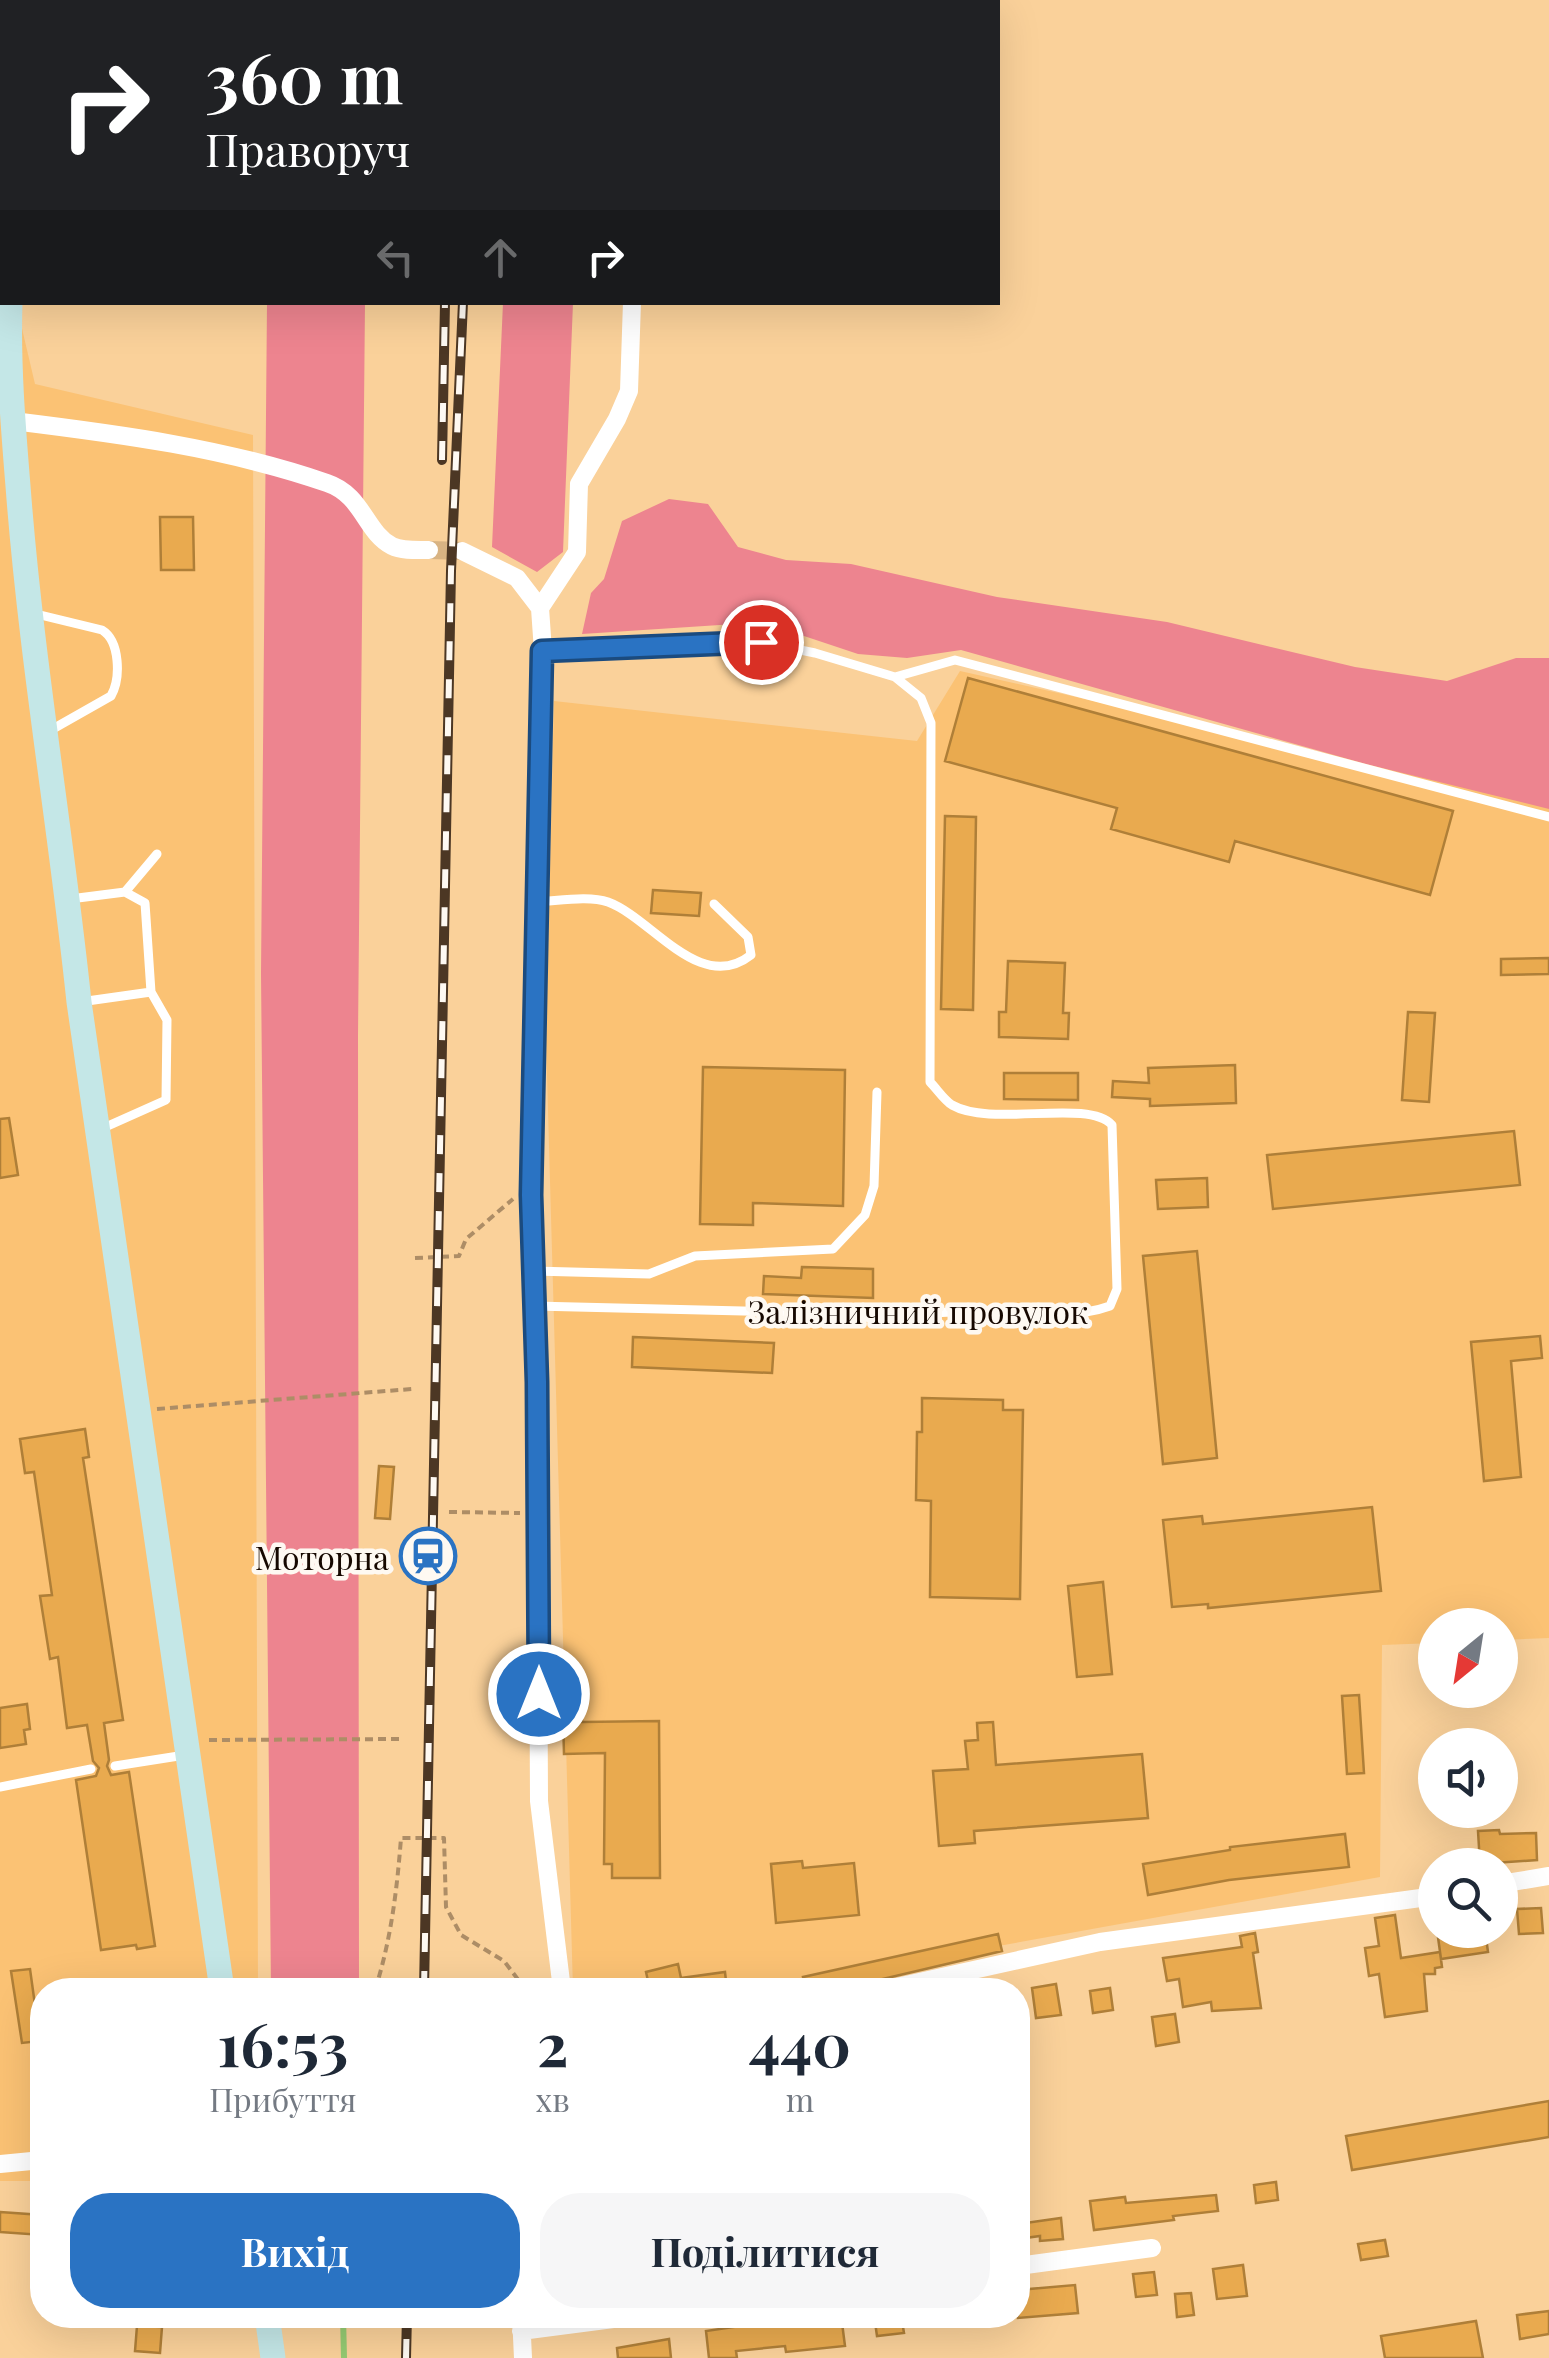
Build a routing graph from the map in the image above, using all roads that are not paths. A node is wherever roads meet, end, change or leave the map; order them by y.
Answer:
1 (10, 305) edge
2 (632, 305) edge
3 (13, 422) junction
4 (430, 550) tunnel mouth
5 (462, 551) tunnel mouth
6 (540, 608) junction
7 (30, 613) junction
8 (542, 651) junction
9 (895, 677) junction
10 (44, 734) junction
11 (1549, 816) edge
12 (157, 854) dead end
13 (126, 892) junction
14 (68, 900) junction
15 (537, 902) junction
16 (714, 904) dead end
17 (150, 992) junction
18 (79, 1002) junction
19 (877, 1092) dead end
20 (98, 1130) junction
21 (533, 1271) junction
22 (534, 1306) junction
23 (187, 1748) junction
24 (114, 1766) dead end
25 (91, 1769) dead end
26 (0, 1787) edge
27 (1549, 1876) edge
28 (1518, 1881) edge
29 (1418, 1898) edge
30 (220, 1978) edge
31 (561, 1978) edge
32 (937, 1978) edge
33 (30, 2161) edge
34 (0, 2164) edge
35 (1152, 2248) dead end
36 (1030, 2264) edge
37 (269, 2328) edge
38 (521, 2328) edge
39 (273, 2358) edge
40 (523, 2358) edge

1 - 3 main road
2 - 6 street
3 - 4 street
3 - 7 main road
5 - 6 street
6 - 8 street
7 - 10 main road
7 - 10 lane
8 - 9 lane
8 - 15 street
9 - 11 lane
9 - 22 lane, Залізничний провулок
10 - 14 main road
12 - 13 lane
13 - 14 lane
13 - 17 lane
14 - 18 main road
15 - 16 lane
15 - 21 street
17 - 18 lane
17 - 20 lane
18 - 20 main road
19 - 21 lane
20 - 23 main road
21 - 22 street
22 - 31 street
23 - 24 lane
23 - 30 main road
25 - 26 lane
27 - 28 street
29 - 32 street
33 - 34 street
35 - 36 street
37 - 39 main road
38 - 40 street

